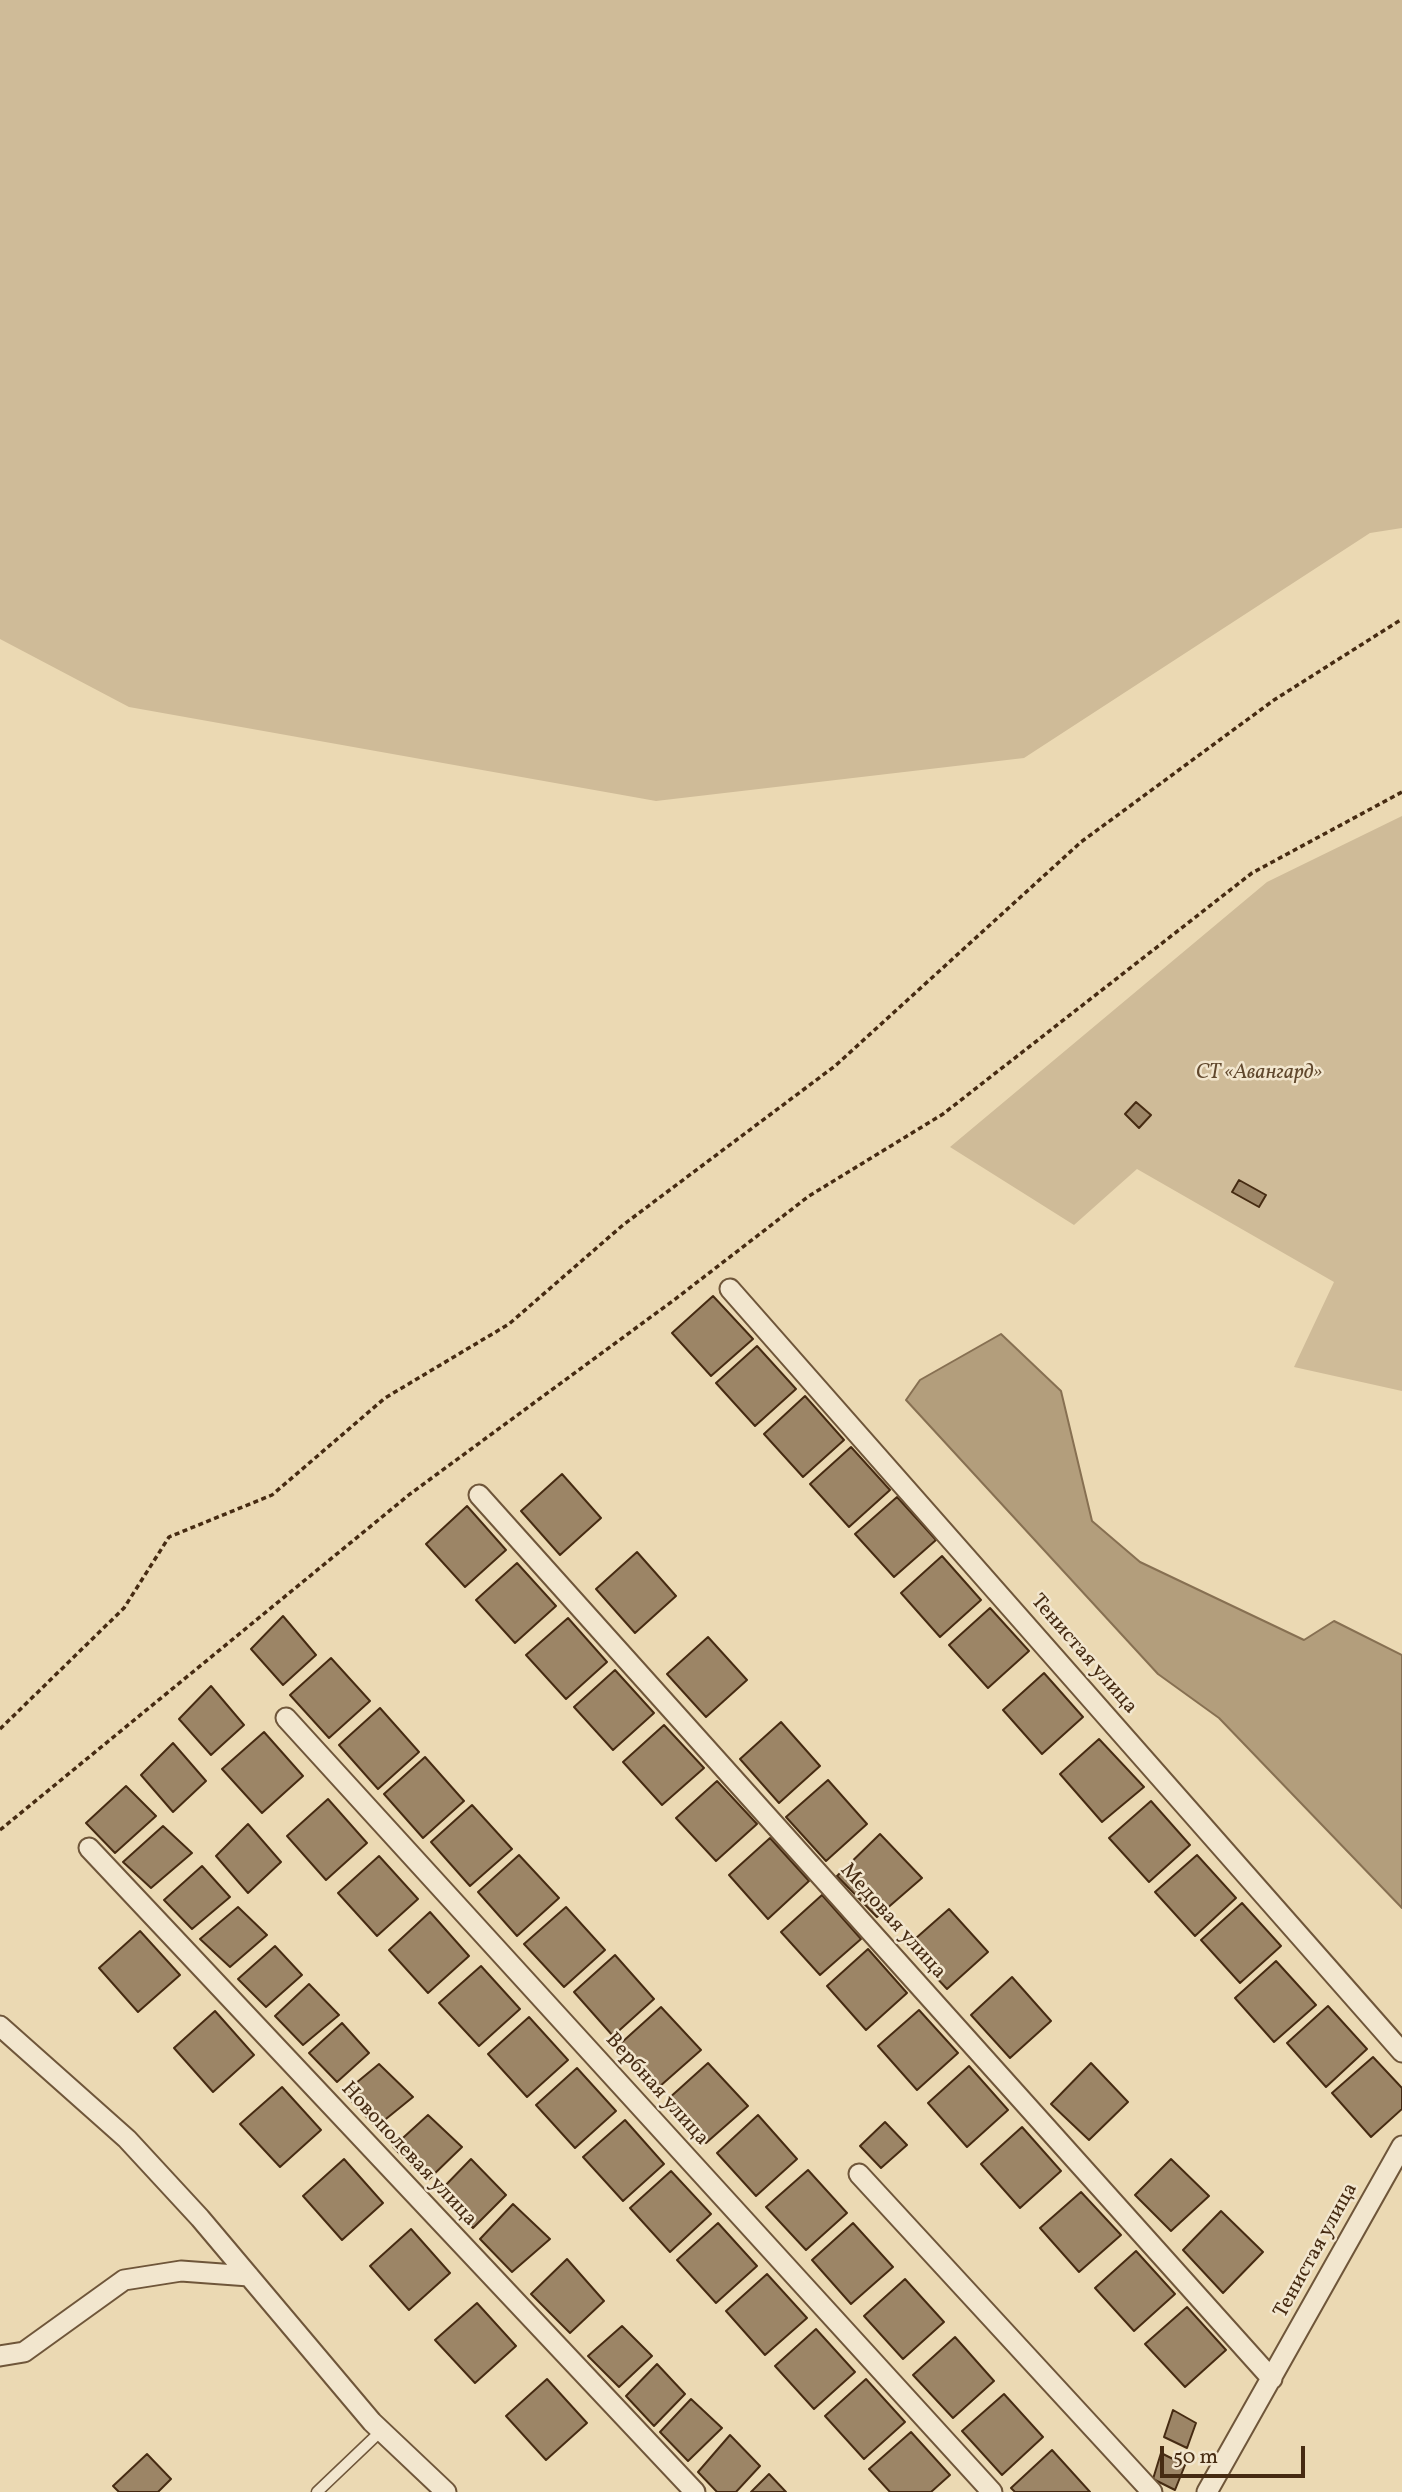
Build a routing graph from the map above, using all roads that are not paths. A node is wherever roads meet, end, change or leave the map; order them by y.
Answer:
1 (730, 1289) dead end
2 (479, 1495) dead end
3 (286, 1718) dead end
4 (89, 1848) dead end
5 (0, 2026) edge
6 (1402, 2052) edge
7 (1402, 2146) edge
8 (859, 2174) dead end
9 (249, 2276) junction
10 (0, 2356) edge
11 (1272, 2379) junction
12 (381, 2431) junction
13 (317, 2492) edge
14 (446, 2492) edge
15 (695, 2492) edge
16 (992, 2492) edge
17 (1152, 2492) edge
18 (1207, 2492) edge

1 - 6 street, Тенистая улица
2 - 11 street, Медовая улица
3 - 16 street, Вербная улица
4 - 15 street, Новополевая улица
5 - 9 street
7 - 11 street, Тенистая улица
8 - 17 street
9 - 10 street
9 - 12 street
11 - 18 street, Тенистая улица
12 - 13 lane
12 - 14 street

